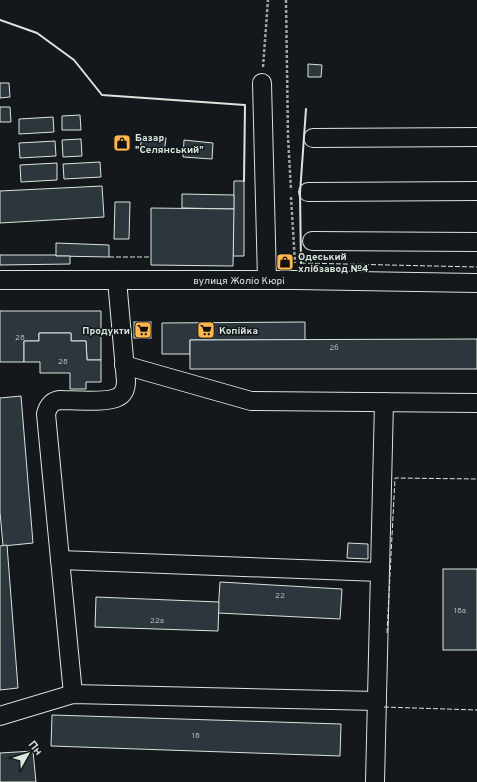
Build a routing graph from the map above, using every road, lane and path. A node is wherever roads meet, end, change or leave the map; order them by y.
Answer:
1 (268, 0) edge
2 (286, 0) edge
3 (262, 83) joint
4 (477, 137) edge
5 (313, 138) dead end
6 (477, 191) edge
7 (308, 192) dead end
8 (312, 241) dead end
9 (477, 242) edge
10 (0, 280) edge
11 (117, 280) junction
12 (267, 280) junction
13 (295, 280) junction
14 (477, 283) edge
15 (124, 365) junction
16 (384, 402) junction
17 (477, 403) edge
18 (60, 560) junction
19 (380, 572) junction
20 (73, 694) junction
21 (377, 701) junction
22 (0, 716) edge
23 (375, 782) edge

1 - 3 path
2 - 13 path
3 - 12 street
4 - 5 street
6 - 7 street
8 - 9 street
10 - 11 street, вулиця Жоліо Кюрі
11 - 12 street, вулиця Жоліо Кюрі
11 - 15 street
12 - 13 street, вулиця Жоліо Кюрі
13 - 14 street, вулиця Жоліо Кюрі
15 - 16 street
15 - 18 street
16 - 17 street
16 - 19 street
18 - 19 street
18 - 20 street
19 - 21 street
20 - 21 street
20 - 22 street
21 - 23 street

